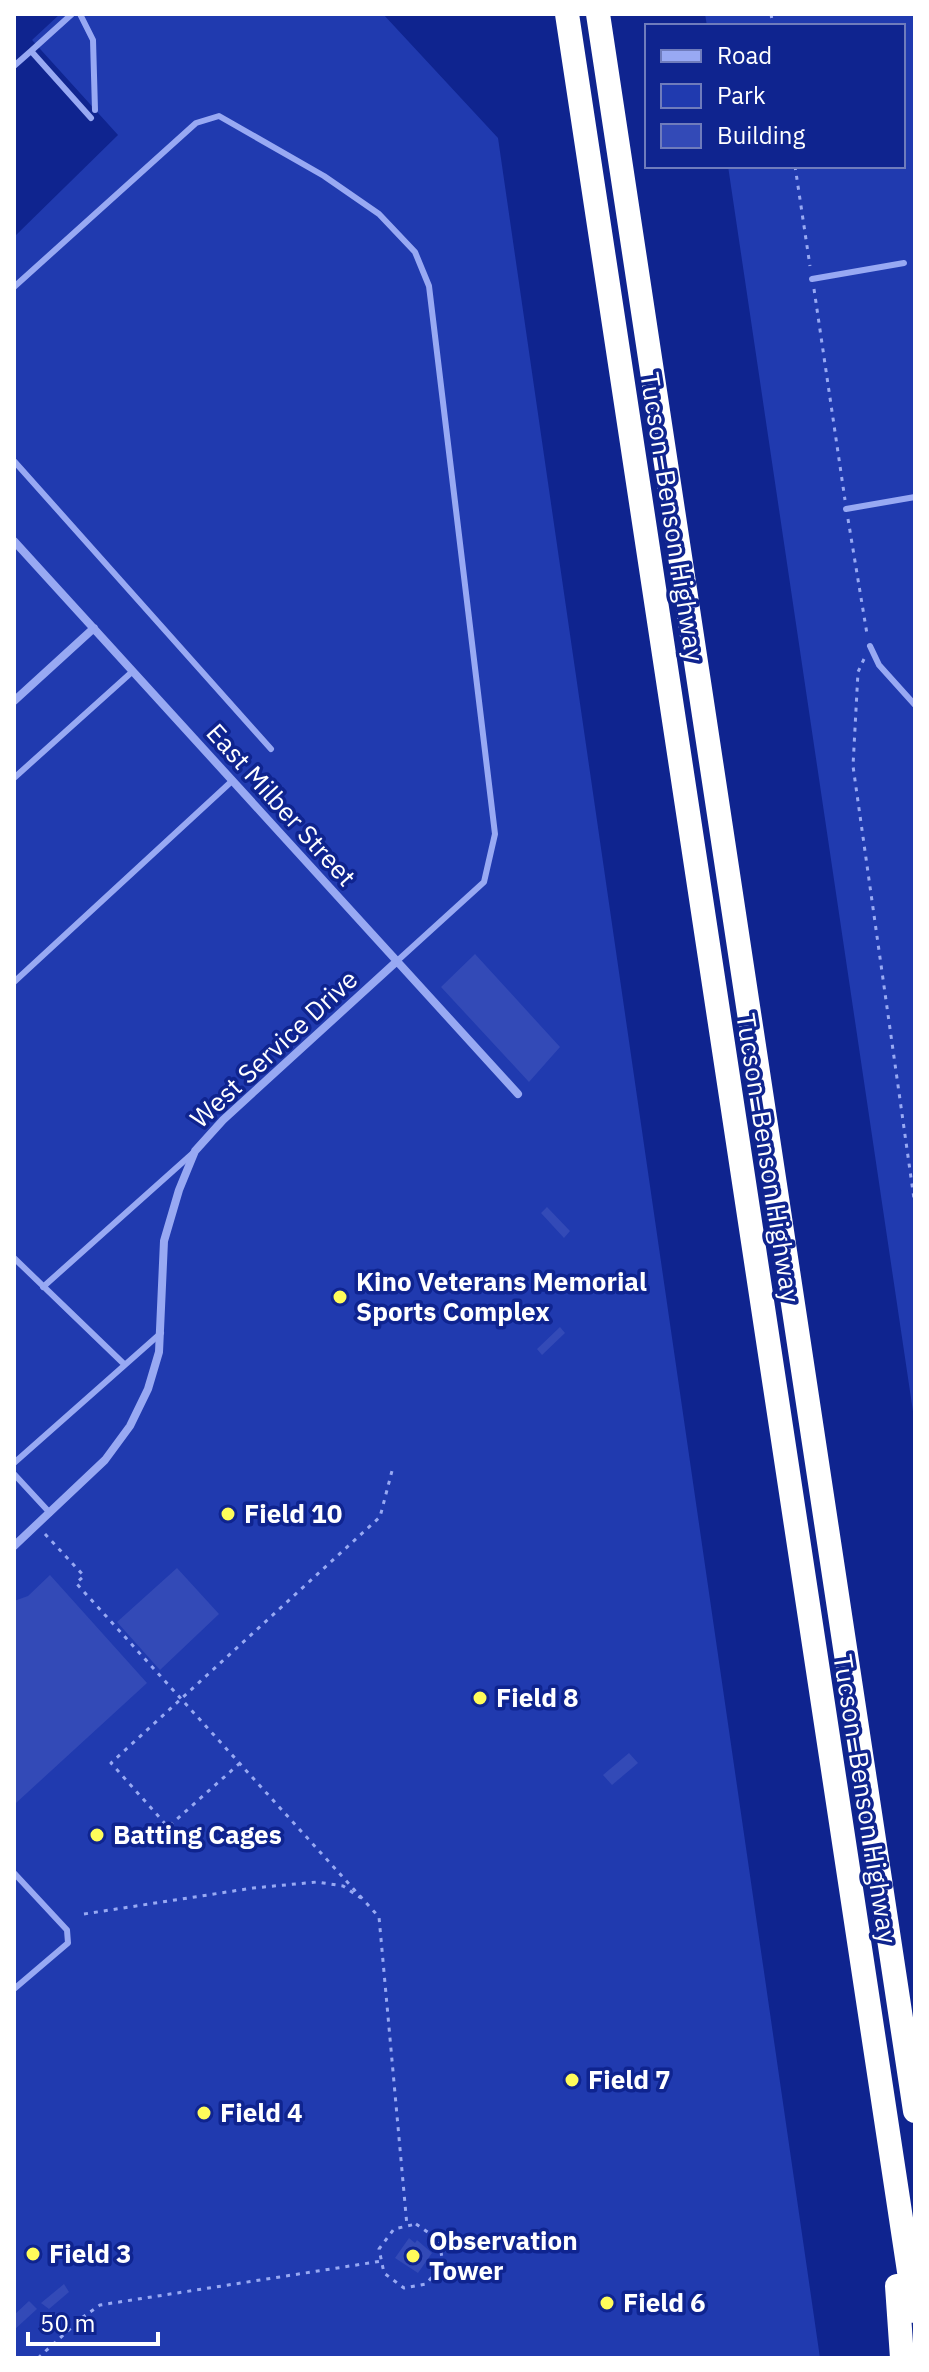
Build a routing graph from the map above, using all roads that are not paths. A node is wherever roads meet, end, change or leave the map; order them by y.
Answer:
1 (72, 14) edge
2 (80, 14) edge
3 (567, 14) edge
4 (598, 14) edge
5 (31, 51) junction
6 (14, 66) edge
7 (95, 110) dead end
8 (91, 118) dead end
9 (904, 263) dead end
10 (812, 279) road end
11 (14, 287) edge
12 (14, 461) edge
13 (915, 497) edge
14 (846, 509) road end
15 (14, 541) edge
16 (94, 628) junction
17 (870, 646) road end
18 (133, 671) junction
19 (14, 701) edge
20 (915, 705) edge
21 (271, 749) dead end
22 (14, 778) edge
23 (232, 781) junction
24 (396, 962) junction
25 (14, 982) edge
26 (518, 1094) dead end
27 (195, 1151) junction
28 (14, 1258) edge
29 (43, 1287) junction
30 (161, 1333) junction
31 (125, 1365) junction
32 (14, 1463) edge
33 (14, 1474) edge
34 (50, 1513) junction
35 (14, 1546) edge
36 (14, 1873) edge
37 (14, 1989) edge
38 (915, 2111) edge
39 (887, 2136) junction
40 (915, 2311) edge
41 (902, 2358) edge

1 - 5 lane
2 - 7 lane
3 - 39 highway, Tucson–Benson Highway
4 - 38 highway, Tucson–Benson Highway
5 - 6 lane
5 - 8 lane
9 - 10 lane
11 - 24 lane
12 - 21 lane
13 - 14 lane
15 - 16 street, East Milber Street
16 - 18 street, East Milber Street
16 - 19 street
17 - 20 lane
18 - 22 lane
18 - 23 street, East Milber Street
23 - 24 street, East Milber Street
23 - 25 lane
24 - 26 street, East Milber Street
24 - 27 street, West Service Drive
27 - 29 lane
27 - 30 street, West Service Drive
28 - 29 lane
29 - 31 lane
30 - 31 lane
30 - 34 street, West Service Drive
31 - 32 lane
33 - 34 lane
34 - 35 street, West Service Drive
36 - 37 lane
39 - 40 highway, Tucson–Benson Highway
39 - 41 highway

